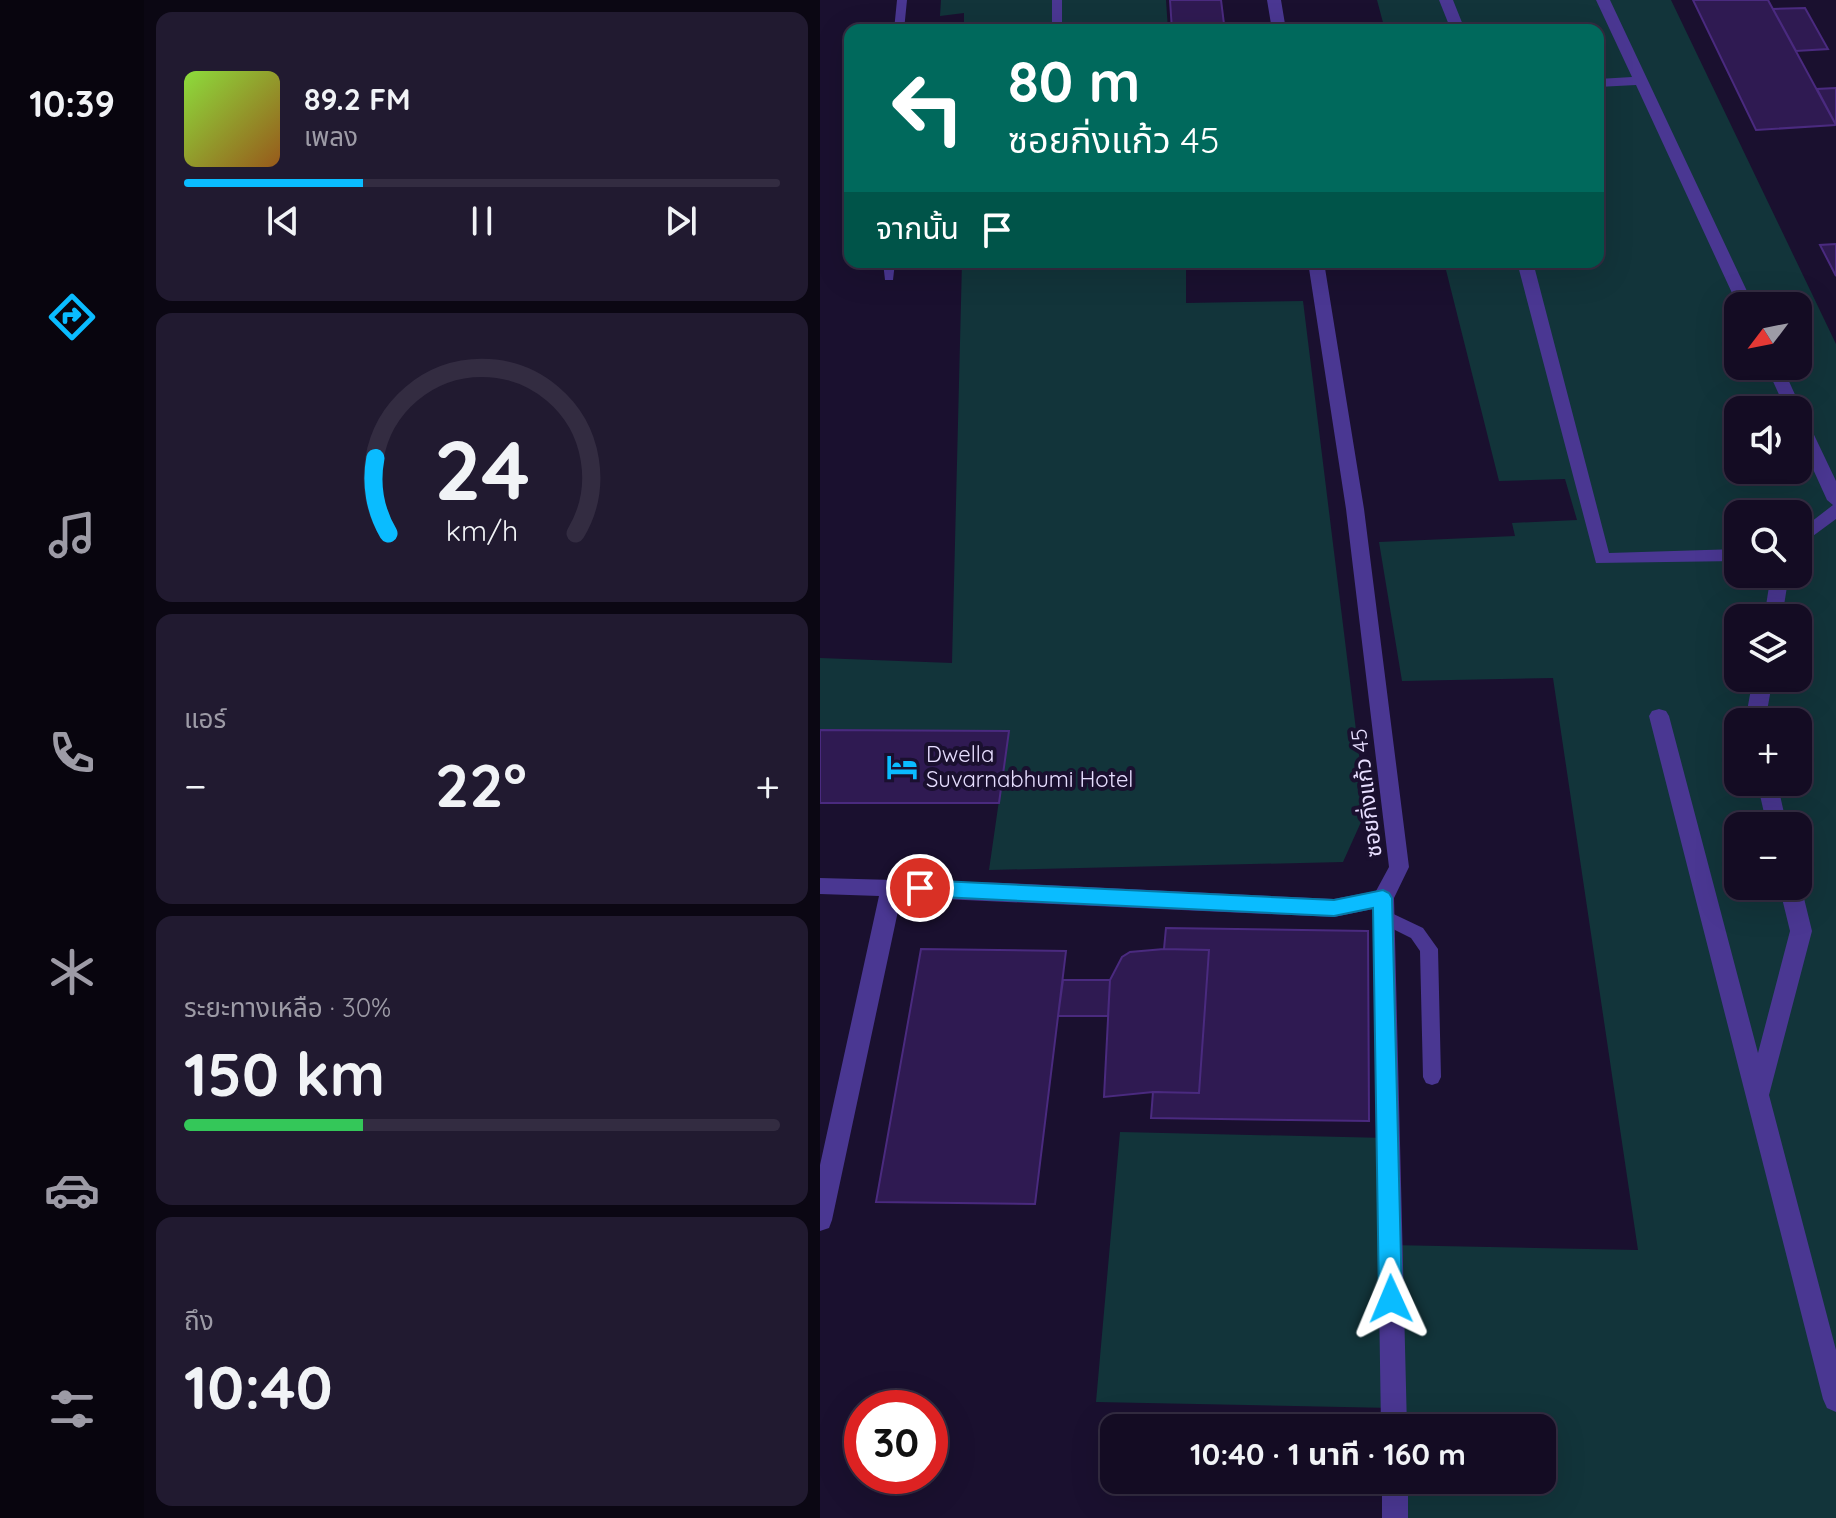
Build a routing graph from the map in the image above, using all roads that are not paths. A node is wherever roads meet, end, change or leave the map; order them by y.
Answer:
1 (902, 0) edge
2 (1057, 0) edge
3 (1274, 0) edge
4 (1446, 0) edge
5 (1603, 0) edge
6 (900, 24) edge
7 (1057, 24) edge
8 (1278, 24) edge
9 (1456, 24) edge
10 (1642, 81) junction
11 (1604, 83) edge
12 (889, 268) edge
13 (1317, 268) edge
14 (1527, 268) edge
15 (889, 277) dead end
16 (1740, 292) edge
17 (1812, 448) edge
18 (1836, 500) edge
19 (1836, 510) edge
20 (1812, 530) edge
21 (1724, 555) edge
22 (1659, 716) dead end
23 (820, 886) edge
24 (892, 887) junction
25 (1793, 900) edge
26 (1383, 907) junction
27 (1432, 1077) dead end
28 (1758, 1095) junction
29 (820, 1220) edge
30 (1836, 1399) edge
31 (1394, 1414) edge
32 (1395, 1494) edge
33 (1395, 1518) edge

1 - 6 lane
2 - 7 lane
3 - 8 street
4 - 9 street
5 - 10 street
10 - 11 street
10 - 16 street
12 - 15 lane
13 - 26 street, ซอยกิ่งแก้ว 45
14 - 21 street
17 - 18 street
19 - 20 street
22 - 28 street
23 - 24 street
24 - 26 street
24 - 29 street
25 - 28 street
26 - 27 lane
26 - 31 street
28 - 30 street
32 - 33 street

